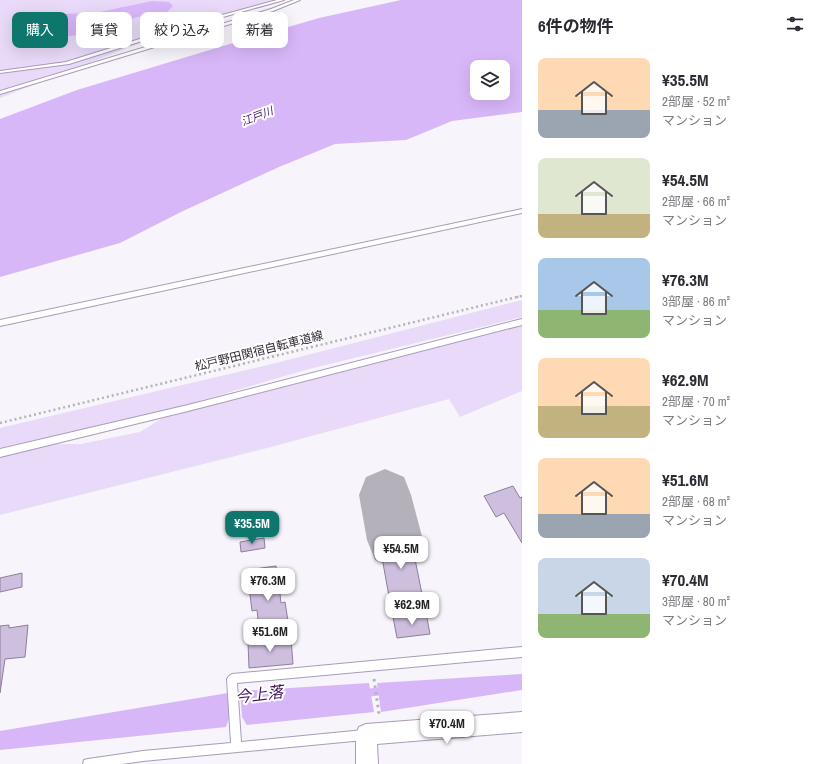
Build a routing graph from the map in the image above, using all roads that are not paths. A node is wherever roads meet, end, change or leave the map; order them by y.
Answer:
1 (282, 0) edge
2 (298, 0) edge
3 (0, 72) edge
4 (0, 93) edge
5 (522, 211) edge
6 (522, 322) edge
7 (0, 323) edge
8 (0, 453) edge
9 (522, 652) edge
10 (522, 722) edge
11 (374, 734) junction
12 (236, 742) junction
13 (88, 764) edge
14 (367, 764) edge

1 - 3 lane
2 - 4 lane
5 - 7 lane
6 - 8 lane
9 - 12 lane
10 - 11 street
11 - 12 lane
11 - 14 street
12 - 13 lane

